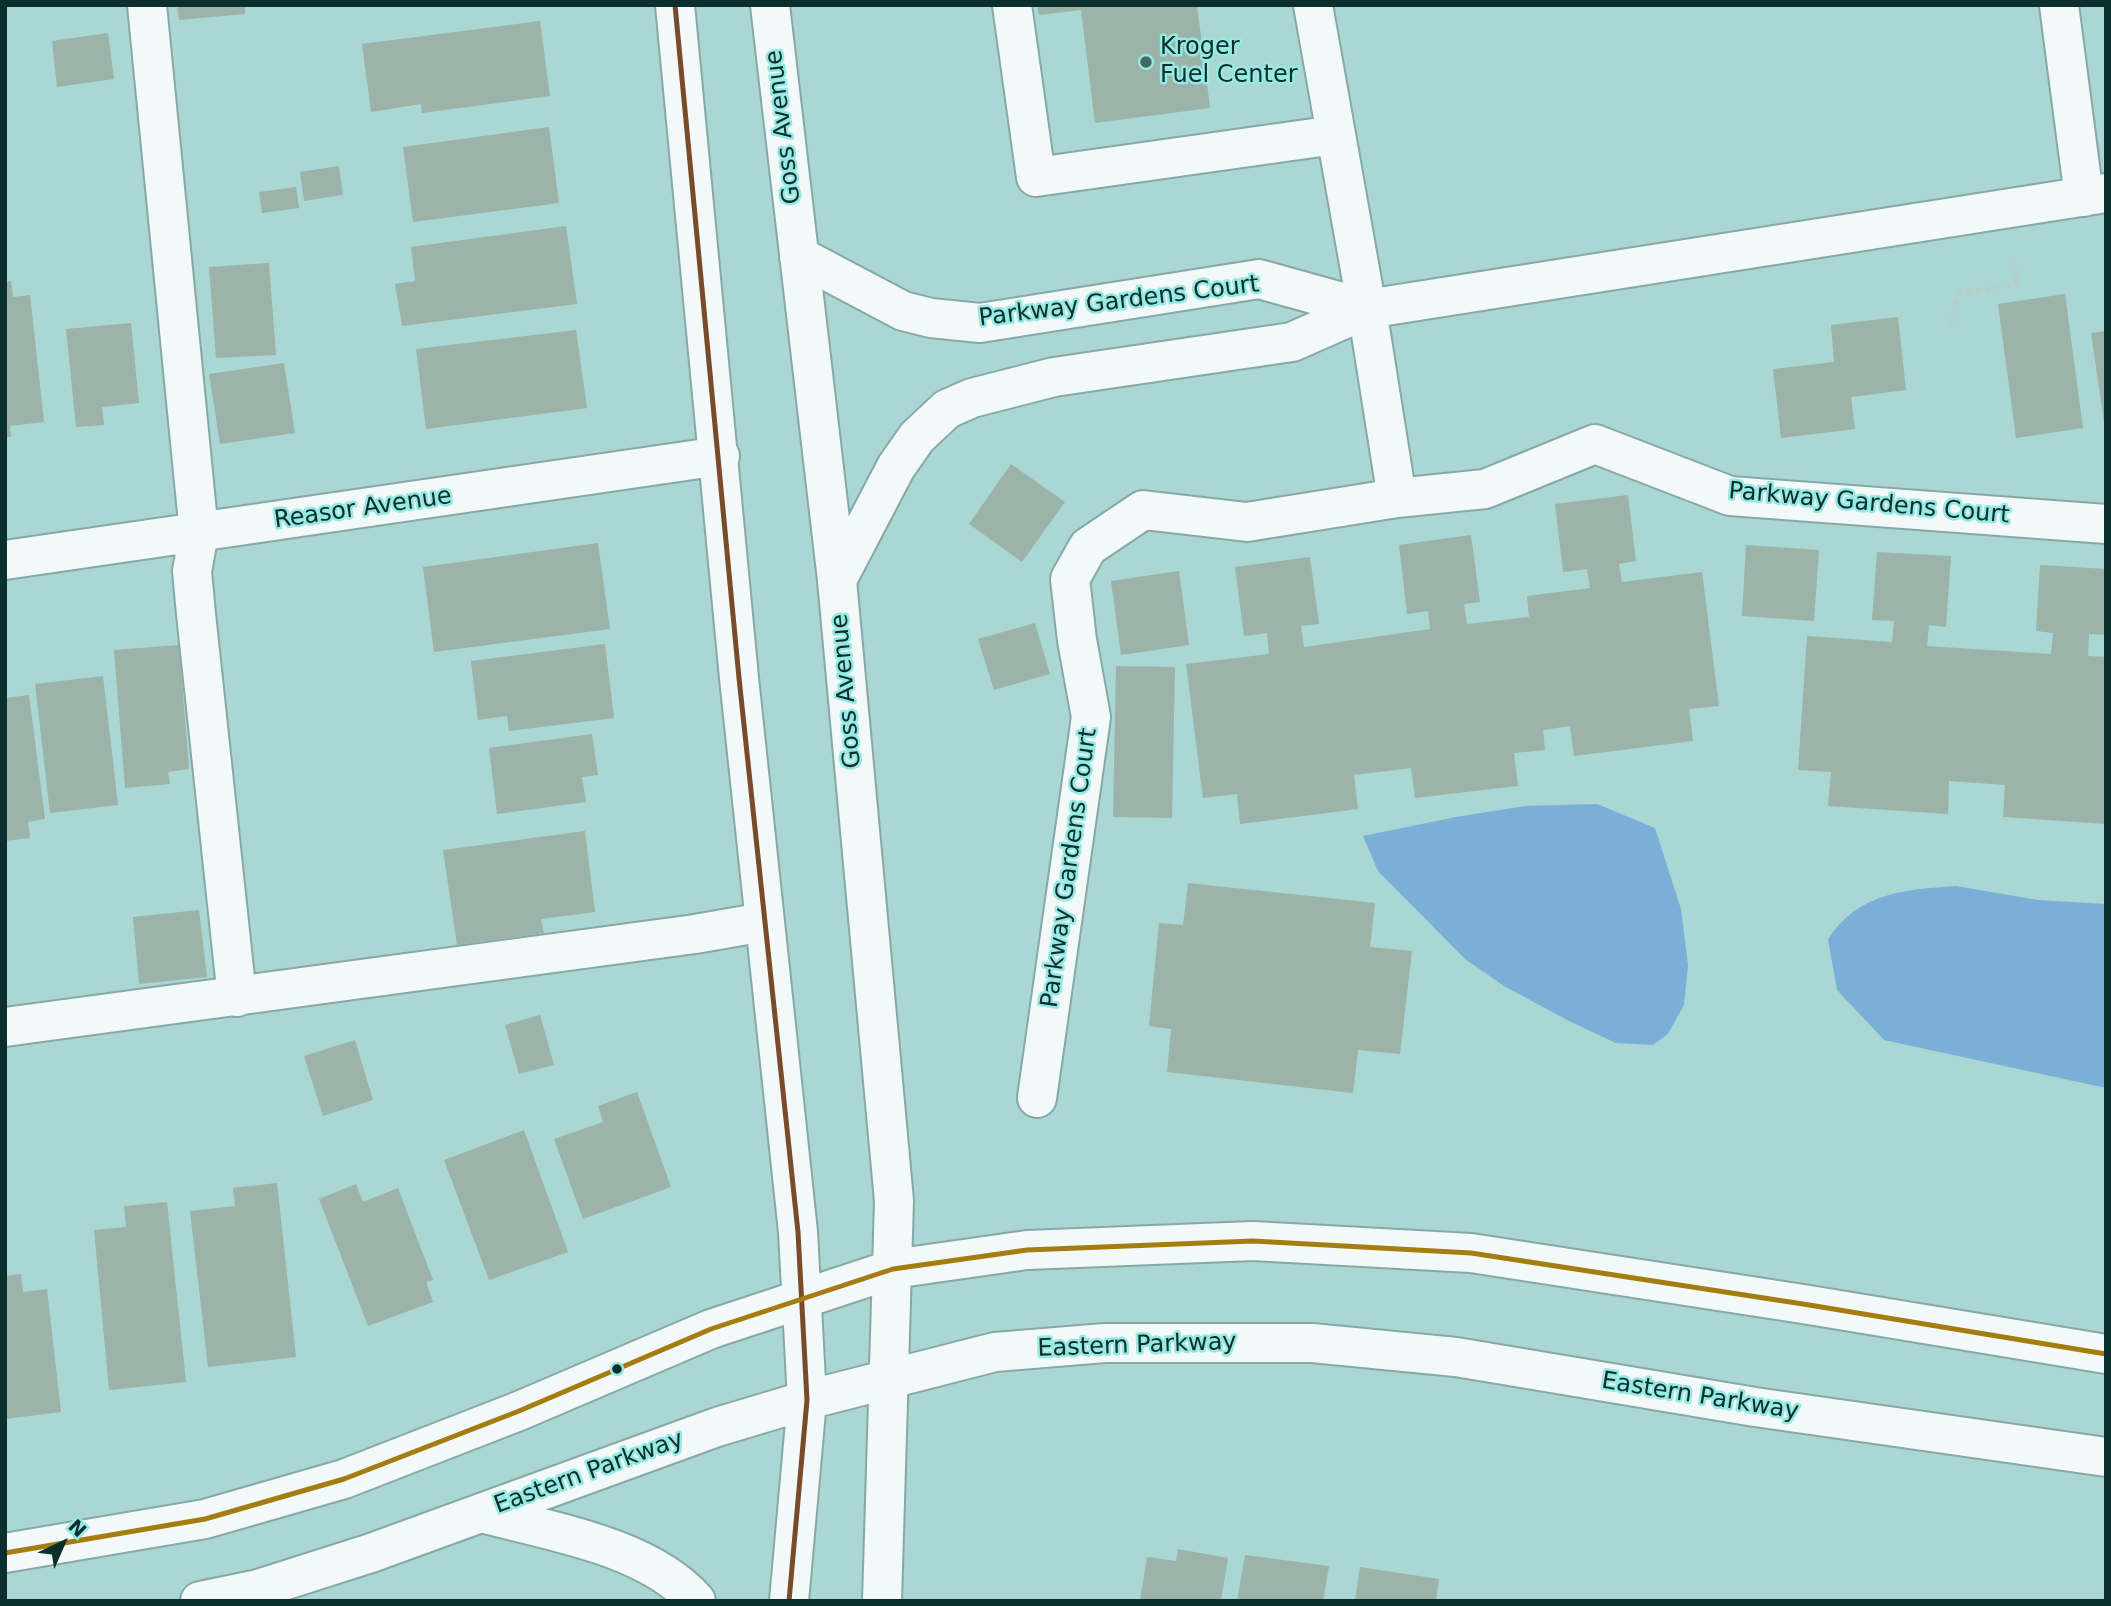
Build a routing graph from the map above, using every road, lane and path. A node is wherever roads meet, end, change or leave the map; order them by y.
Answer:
1 (147, 5) edge
2 (675, 5) edge
3 (770, 5) edge
4 (1012, 5) edge
5 (1312, 5) edge
6 (2059, 5) edge
7 (1335, 135) junction
8 (2095, 195) edge
9 (2010, 208) junction
10 (799, 256) junction
11 (1367, 309) junction
12 (1951, 324) dead end
13 (720, 456) junction
14 (1397, 498) junction
15 (2106, 524) edge
16 (199, 533) junction
17 (5, 560) edge
18 (836, 580) junction
19 (764, 922) junction
20 (237, 997) junction
21 (5, 1027) edge
22 (1037, 1098) dead end
23 (893, 1269) junction
24 (801, 1299) junction
25 (2106, 1354) edge
26 (890, 1378) junction
27 (807, 1400) junction
28 (2106, 1457) edge
29 (481, 1513) junction
30 (5, 1553) edge
31 (200, 1601) edge
32 (696, 1601) edge
33 (789, 1601) edge
34 (882, 1601) edge

1 - 16 main road
2 - 13 main road
3 - 10 main road, Goss Avenue
4 - 7 main road
5 - 7 main road
6 - 8 main road
7 - 11 main road
8 - 9 main road
9 - 11 main road
9 - 12 path
10 - 11 main road, Parkway Gardens Court
10 - 18 main road, Goss Avenue
11 - 14 main road
11 - 18 main road
13 - 16 main road, Reasor Avenue
13 - 19 main road
14 - 15 main road, Parkway Gardens Court
14 - 22 main road, Parkway Gardens Court
16 - 17 main road, Reasor Avenue
16 - 20 main road
18 - 23 main road, Goss Avenue
19 - 20 main road
19 - 24 main road
20 - 21 main road
23 - 24 main road
23 - 25 main road
23 - 26 main road, Goss Avenue
24 - 27 main road
24 - 30 main road
26 - 27 main road, Eastern Parkway
26 - 28 main road, Eastern Parkway
26 - 34 main road, Goss Avenue
27 - 29 main road, Eastern Parkway
27 - 33 main road
29 - 31 main road, Eastern Parkway
29 - 32 main road

